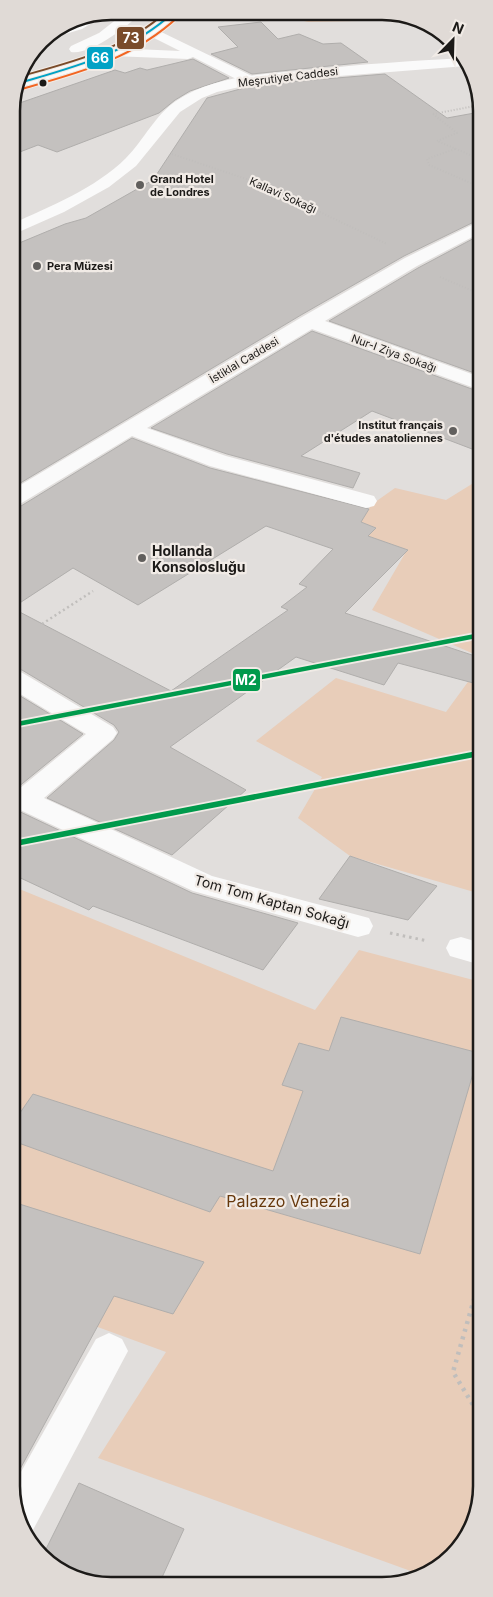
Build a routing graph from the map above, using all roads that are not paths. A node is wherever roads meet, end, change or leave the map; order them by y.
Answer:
1 (127, 20) edge
2 (146, 20) edge
3 (167, 20) edge
4 (82, 25) edge
5 (68, 30) edge
6 (153, 32) junction
7 (112, 52) junction
8 (199, 55) junction
9 (33, 63) edge
10 (428, 64) edge
11 (249, 80) junction
12 (25, 81) edge
13 (20, 226) edge
14 (473, 230) edge
15 (309, 322) junction
16 (473, 382) edge
17 (129, 428) junction
18 (20, 494) edge
19 (366, 501) dead end
20 (20, 683) edge
21 (358, 926) road end
22 (109, 1351) dead end
23 (23, 1508) edge

1 - 9 street
2 - 6 street
3 - 6 street
4 - 5 lane
6 - 7 street
6 - 8 street
7 - 8 street
7 - 12 street
8 - 11 street
10 - 11 street, Meşrutiyet Caddesi
11 - 13 street, Meşrutiyet Caddesi
14 - 15 street, İstiklal Caddesi
15 - 16 street, Nur-I Ziya Sokağı
15 - 17 street, İstiklal Caddesi
17 - 18 street, İstiklal Caddesi
17 - 19 street
20 - 21 street, Tom Tom Kaptan Sokağı
22 - 23 street

